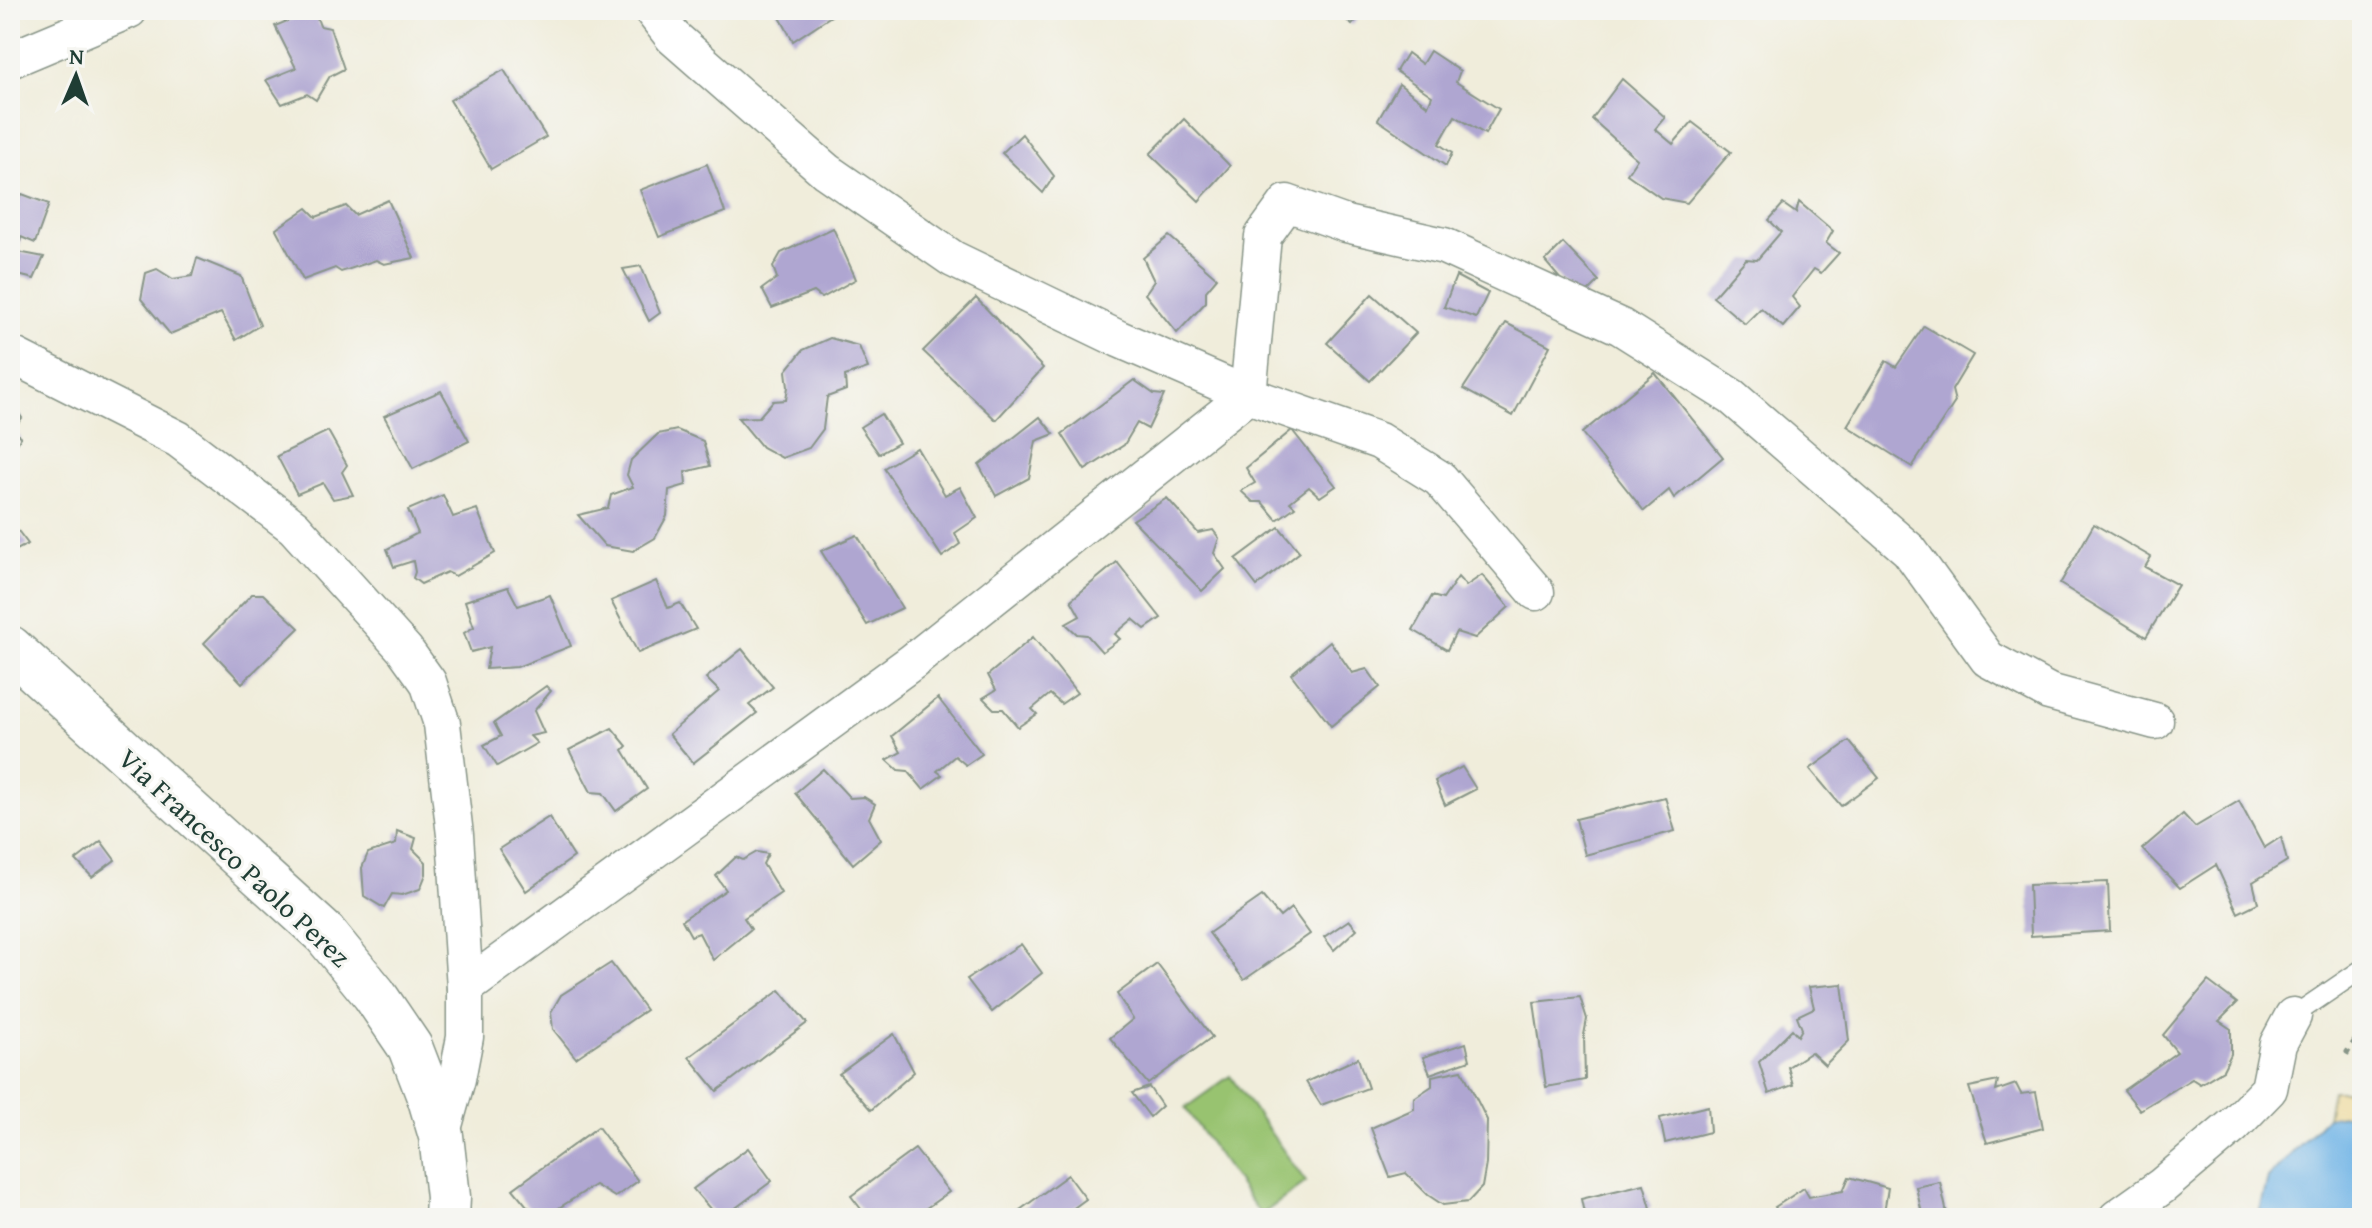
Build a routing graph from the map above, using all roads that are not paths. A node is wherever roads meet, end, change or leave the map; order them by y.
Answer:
1 (129, 10) edge
2 (652, 10) edge
3 (10, 60) edge
4 (10, 354) edge
5 (1248, 395) junction
6 (1536, 592) dead end
7 (10, 648) edge
8 (2155, 721) dead end
9 (2362, 969) edge
10 (465, 988) junction
11 (2293, 1016) joint
12 (441, 1136) junction
13 (447, 1218) edge
14 (2117, 1218) edge

1 - 3 street
2 - 5 street
4 - 10 street
5 - 6 street
5 - 8 street
5 - 10 street
7 - 12 street, Via Francesco Paolo Perez
9 - 11 lane
10 - 12 street
11 - 14 street
12 - 13 street, Via Francesco Paolo Perez

